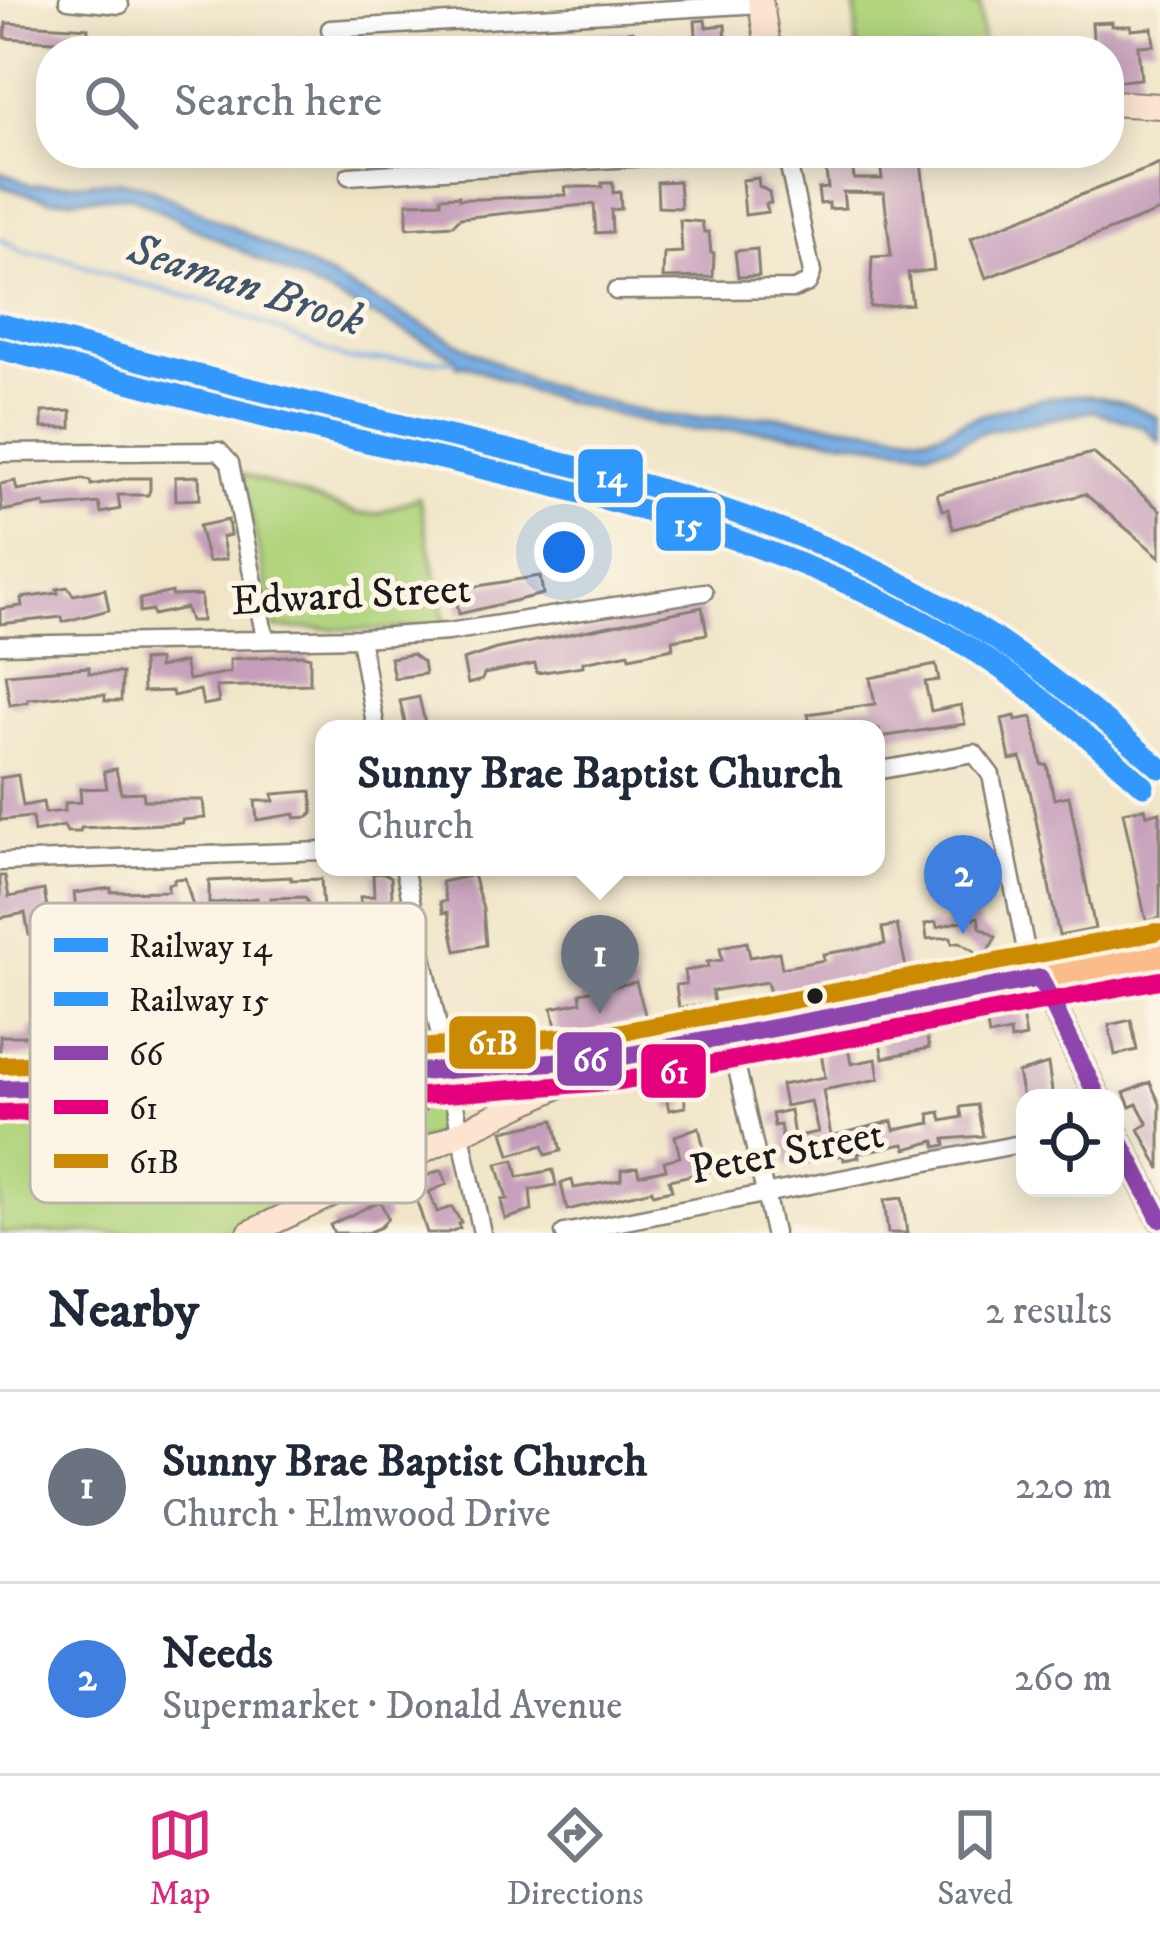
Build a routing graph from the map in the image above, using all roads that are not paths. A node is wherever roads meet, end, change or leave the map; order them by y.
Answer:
1 (68, 0) edge
2 (761, 2) edge
3 (120, 5) dead end
4 (329, 29) dead end
5 (767, 36) edge
6 (1124, 104) edge
7 (1160, 106) edge
8 (474, 168) edge
9 (789, 168) edge
10 (349, 176) dead end
11 (616, 291) dead end
12 (0, 453) edge
13 (704, 592) dead end
14 (265, 638) junction
15 (360, 638) junction
16 (0, 645) edge
17 (374, 720) edge
18 (885, 769) edge
19 (315, 851) edge
20 (0, 862) edge
21 (1160, 956) edge
22 (426, 970) edge
23 (1040, 978) junction
24 (730, 1037) junction
25 (619, 1057) junction
26 (448, 1072) junction
27 (426, 1073) edge
28 (30, 1088) edge
29 (0, 1089) edge
30 (1094, 1089) edge
31 (461, 1134) junction
32 (1016, 1145) edge
33 (1124, 1149) edge
34 (426, 1150) edge
35 (766, 1194) junction
36 (314, 1203) edge
37 (1160, 1219) edge
38 (250, 1233) edge
39 (482, 1233) edge
40 (564, 1233) edge
41 (774, 1233) edge

1 - 3 street
2 - 4 street
2 - 5 main road
6 - 7 main road
8 - 10 street
9 - 11 street
12 - 14 street
13 - 15 street, Edward Street
14 - 15 street, Edward Street
14 - 16 street, Edward Street
15 - 17 street
18 - 23 street
19 - 20 street
21 - 23 main road
22 - 26 street
23 - 24 main road
23 - 30 main road
24 - 25 main road
24 - 35 street
25 - 26 main road
25 - 31 main road
26 - 27 main road
26 - 31 street
28 - 29 main road
31 - 34 main road
31 - 39 street
32 - 35 street, Peter Street
33 - 37 main road
35 - 40 street, Peter Street
35 - 41 street
36 - 38 main road

